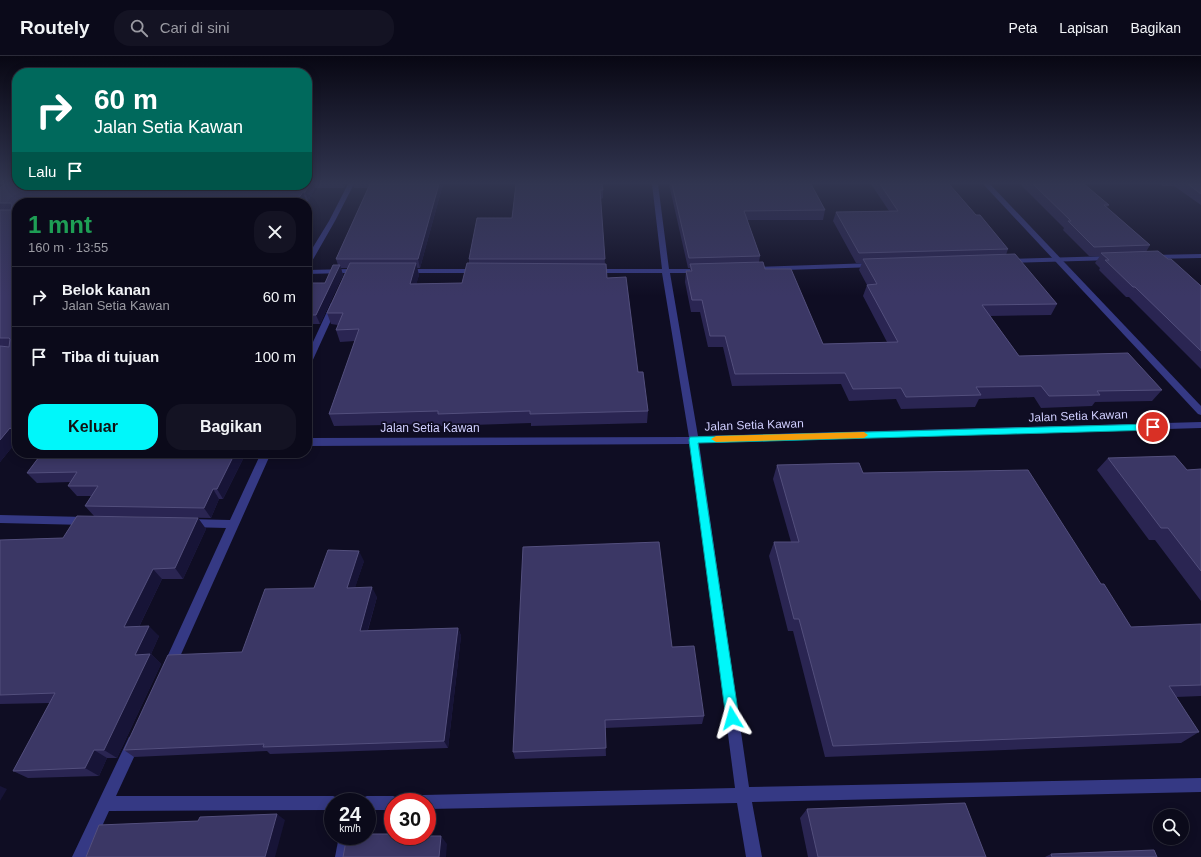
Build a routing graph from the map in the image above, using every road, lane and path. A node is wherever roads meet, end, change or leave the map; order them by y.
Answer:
1 (332, 221) edge
2 (660, 221) edge
3 (1022, 221) edge
4 (312, 255) edge
5 (1201, 256) edge
6 (1145, 257) edge
7 (1121, 258) edge
8 (1058, 259) junction
9 (996, 261) edge
10 (878, 265) edge
11 (745, 269) edge
12 (706, 270) edge
13 (397, 271) edge
14 (484, 271) edge
15 (587, 271) edge
16 (312, 272) edge
17 (666, 272) junction
18 (343, 285) edge
19 (336, 300) edge
20 (312, 353) edge
21 (1201, 412) edge
22 (1201, 426) edge
23 (694, 440) junction
24 (312, 442) edge
25 (264, 458) edge
26 (0, 519) edge
27 (93, 521) edge
28 (179, 523) edge
29 (234, 524) junction
30 (165, 675) edge
31 (138, 732) edge
32 (1201, 785) edge
33 (743, 796) junction
34 (436, 802) edge
35 (324, 803) edge
36 (106, 804) junction
37 (345, 845) edge
38 (80, 857) edge
39 (343, 857) edge
40 (754, 857) edge

1 - 4 street
2 - 17 street
3 - 8 street
5 - 6 street
7 - 8 street
8 - 9 street
8 - 21 street
10 - 11 street
12 - 17 street
13 - 14 street
15 - 17 street
16 - 18 street
17 - 23 street
19 - 20 street
22 - 23 street, Jalan Setia Kawan
23 - 24 street, Jalan Setia Kawan
23 - 33 street
25 - 29 street
26 - 27 street
28 - 29 street
29 - 30 street
31 - 36 street
32 - 33 street
33 - 34 street
33 - 40 street
35 - 36 street
36 - 38 street
37 - 39 street

